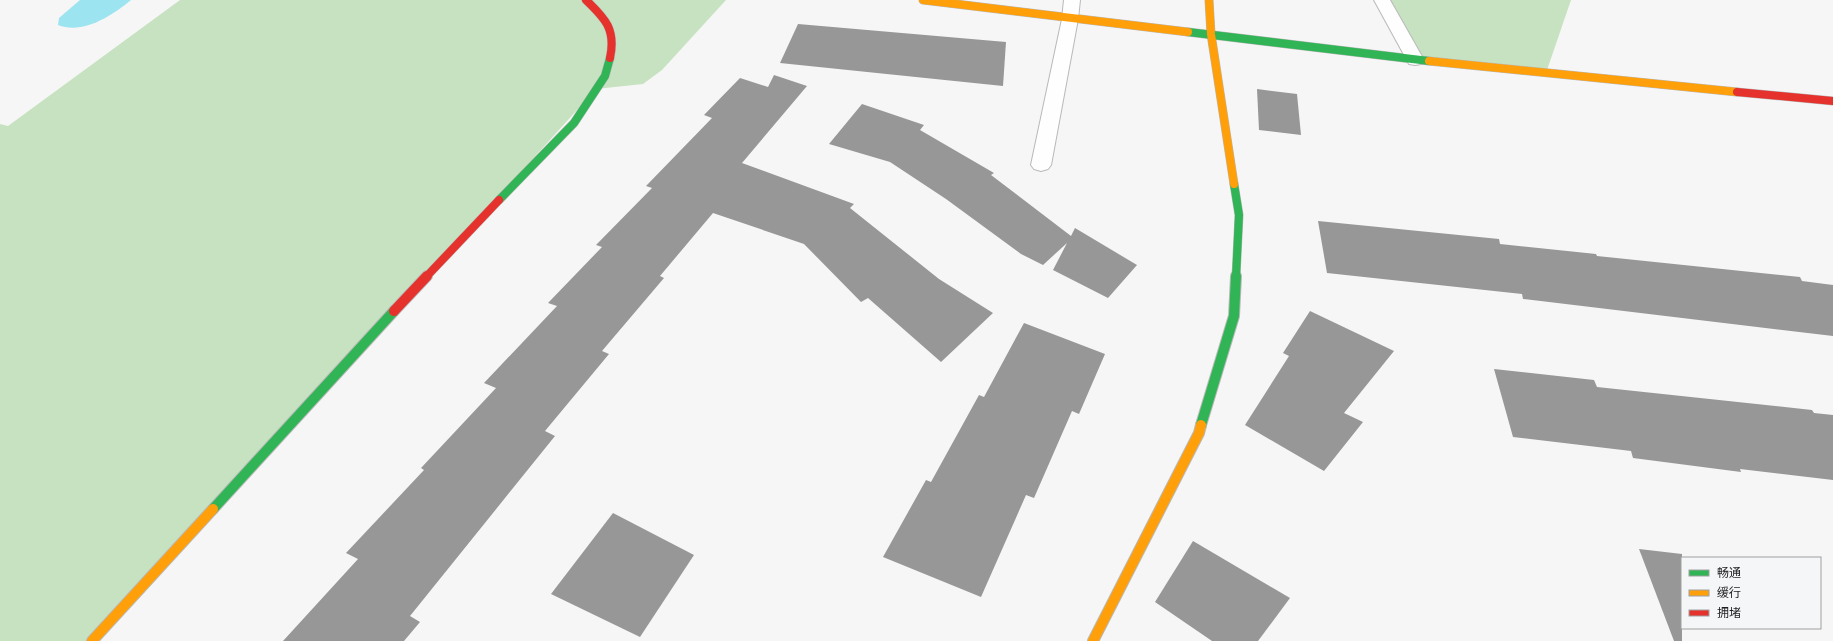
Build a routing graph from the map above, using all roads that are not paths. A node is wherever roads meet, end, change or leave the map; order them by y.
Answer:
1 (586, 0) edge
2 (923, 0) edge
3 (1072, 0) edge
4 (1209, 0) edge
5 (1382, 0) edge
6 (1070, 19) junction
7 (1211, 34) junction
8 (1415, 60) junction
9 (1833, 101) edge
10 (1040, 165) dead end
11 (92, 641) edge
12 (1093, 641) edge

1 - 11 street
2 - 6 street
3 - 6 street
4 - 7 street
5 - 8 street
6 - 7 street
6 - 10 street
7 - 8 street
7 - 12 street
8 - 9 street

